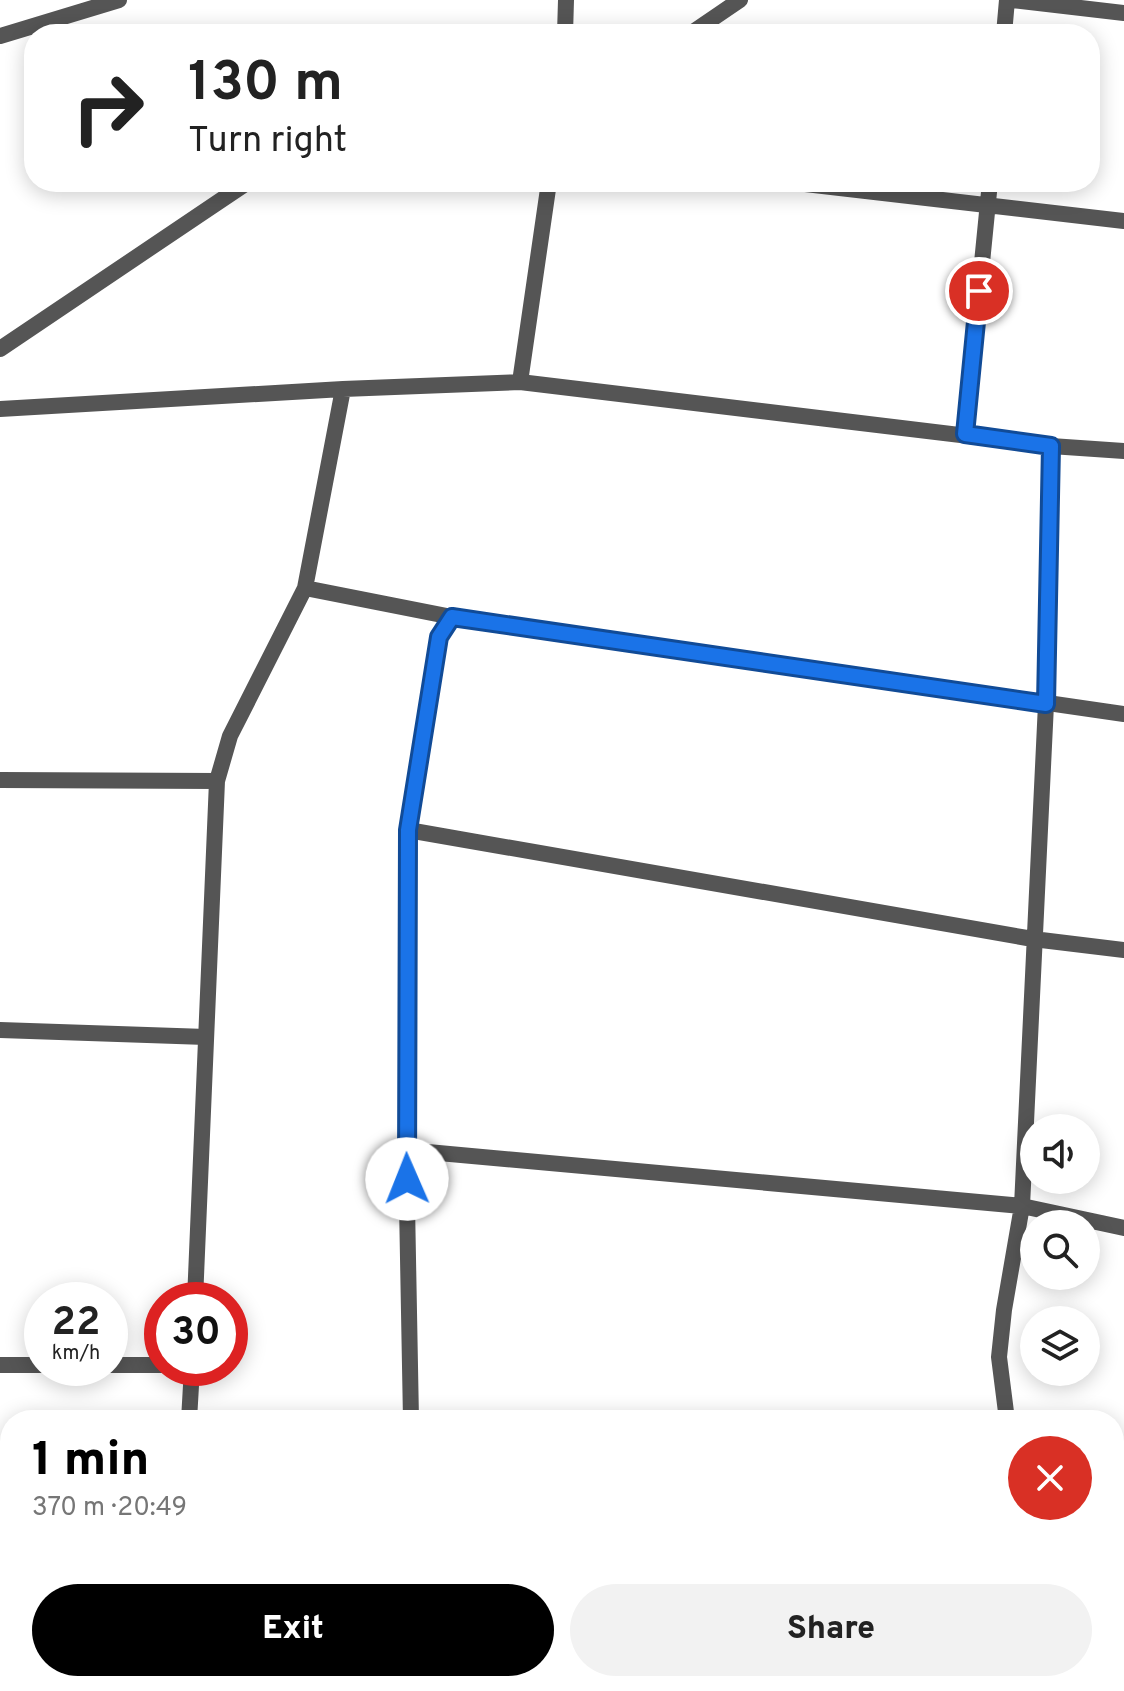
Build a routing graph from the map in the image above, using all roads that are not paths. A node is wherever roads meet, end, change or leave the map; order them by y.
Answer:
1 (119, 0) edge
2 (566, 0) edge
3 (740, 0) edge
4 (1010, 0) edge
5 (1124, 13) edge
6 (40, 24) edge
7 (565, 24) edge
8 (705, 24) edge
9 (1006, 24) edge
10 (24, 29) edge
11 (0, 36) edge
12 (233, 192) edge
13 (548, 192) edge
14 (875, 192) edge
15 (989, 192) edge
16 (987, 205) junction
17 (1124, 221) edge
18 (0, 349) edge
19 (520, 382) junction
20 (343, 389) junction
21 (0, 409) edge
22 (965, 434) junction
23 (1051, 446) junction
24 (1124, 451) edge
25 (305, 588) junction
26 (452, 617) junction
27 (1046, 704) junction
28 (1124, 714) edge
29 (0, 780) edge
30 (217, 781) junction
31 (408, 830) junction
32 (1033, 939) junction
33 (1124, 950) edge
34 (0, 1030) edge
35 (206, 1037) junction
36 (406, 1150) junction
37 (1022, 1206) junction
38 (1124, 1228) edge
39 (196, 1282) edge
40 (0, 1365) edge
41 (24, 1365) edge
42 (191, 1386) edge
43 (190, 1410) edge
44 (411, 1410) edge
45 (1006, 1410) edge

1 - 6 street
2 - 7 street
3 - 8 street
4 - 5 street
4 - 9 street
10 - 11 street
12 - 18 street
13 - 19 street
14 - 16 street
15 - 16 street
16 - 17 street
16 - 22 street
19 - 20 street
19 - 22 street
20 - 21 street
20 - 25 street
22 - 23 street
23 - 24 street
23 - 27 street
25 - 26 street
25 - 30 street
26 - 27 street
26 - 31 street
27 - 28 street
27 - 32 street
29 - 30 street
30 - 35 street
31 - 32 street
31 - 36 street
32 - 33 street
32 - 37 street
34 - 35 street
35 - 39 street
36 - 37 street
36 - 44 street
37 - 38 street
37 - 45 street
40 - 41 street
42 - 43 street

